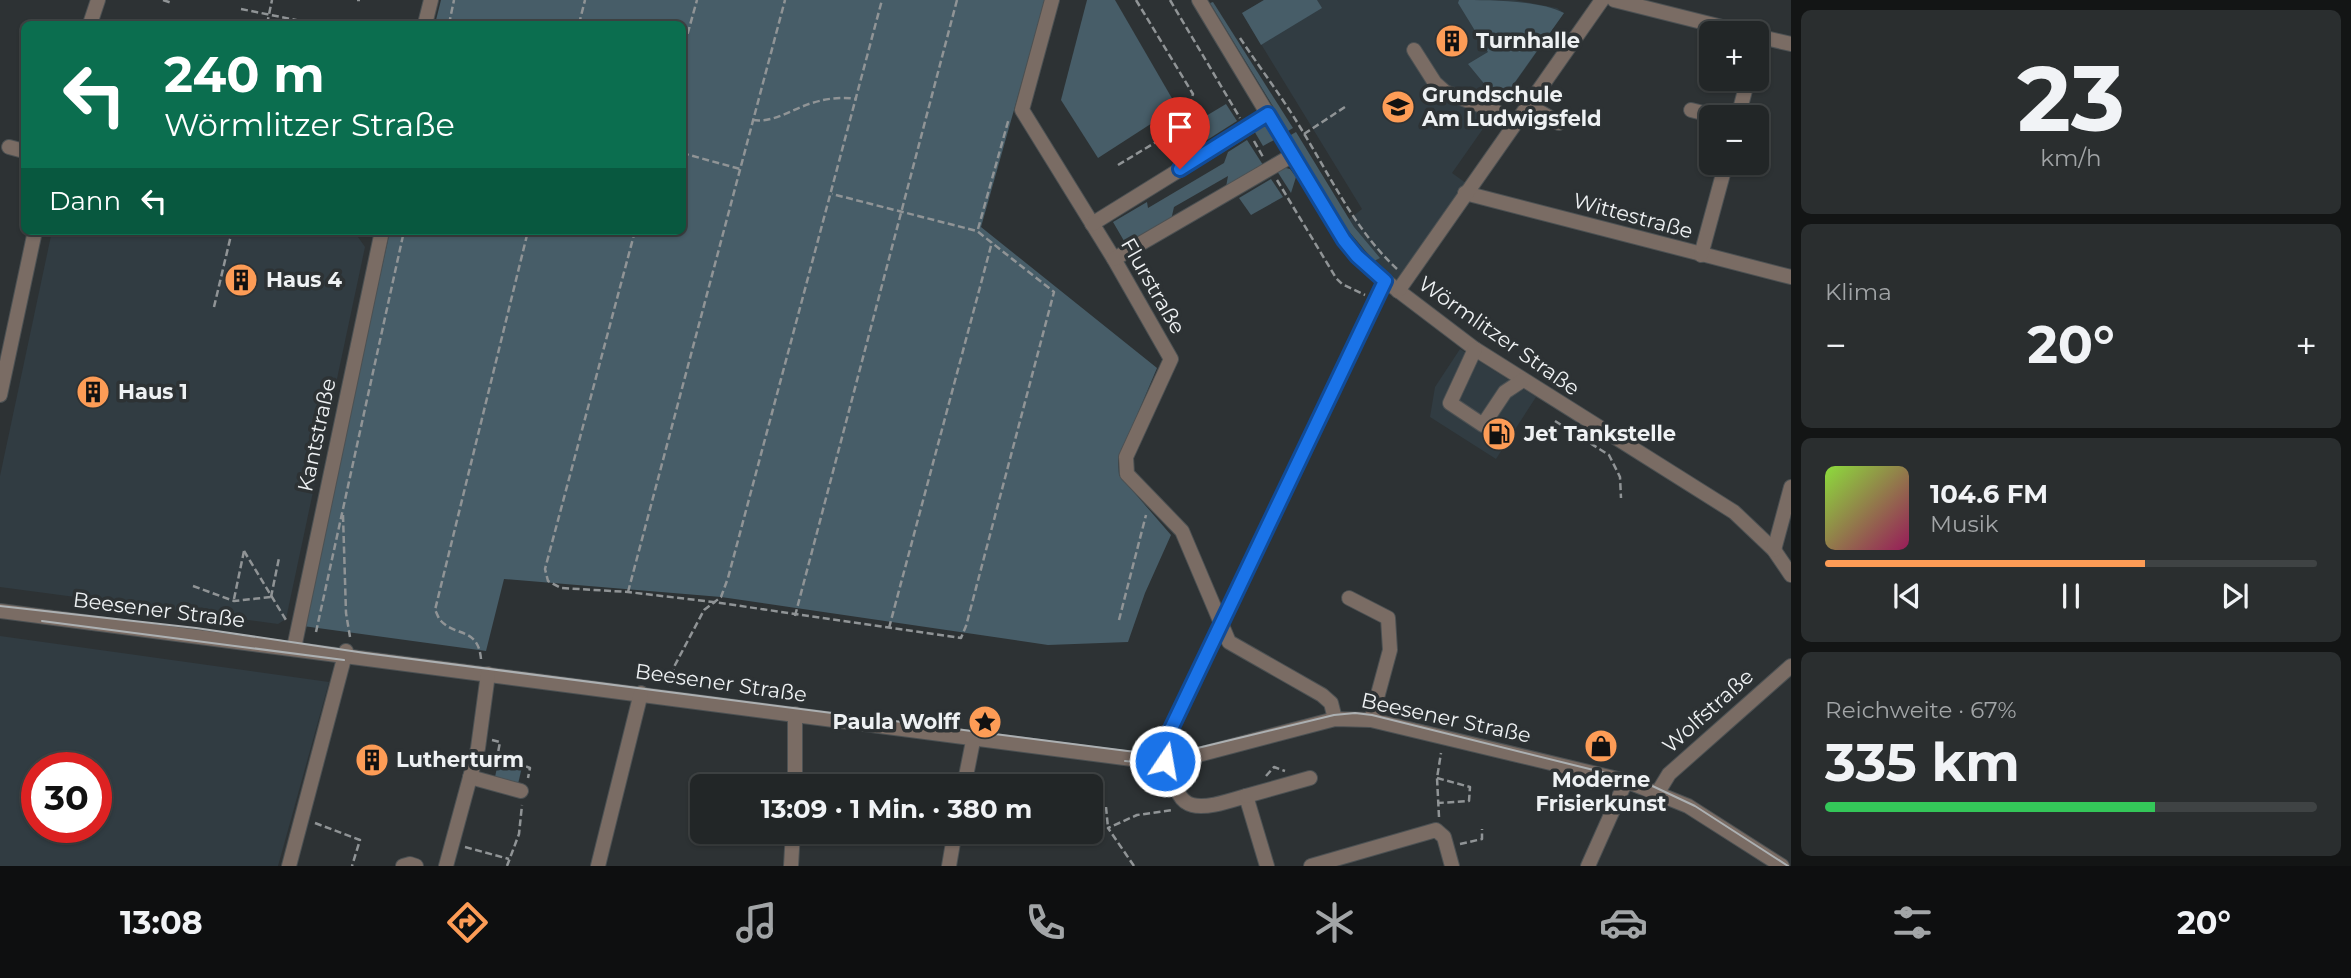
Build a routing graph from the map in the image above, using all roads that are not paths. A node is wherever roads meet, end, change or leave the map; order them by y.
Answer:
1 (98, 0) edge
2 (430, 0) edge
3 (1052, 0) edge
4 (1199, 0) edge
5 (1602, 0) edge
6 (1615, 0) edge
7 (91, 21) edge
8 (426, 21) edge
9 (1699, 23) edge
10 (1769, 40) edge
11 (1791, 44) edge
12 (1414, 50) dead end
13 (1528, 105) junction
14 (1691, 110) dead end
15 (1699, 112) edge
16 (1268, 114) junction
17 (1559, 123) dead end
18 (1515, 124) junction
19 (9, 147) dead end
20 (21, 150) edge
21 (1293, 155) junction
22 (1723, 175) edge
23 (1465, 193) junction
24 (1091, 224) junction
25 (34, 235) edge
26 (381, 235) edge
27 (1701, 255) junction
28 (1114, 259) junction
29 (1791, 277) edge
30 (1385, 281) junction
31 (1398, 291) junction
32 (1475, 349) junction
33 (1523, 380) junction
34 (0, 395) edge
35 (1791, 487) edge
36 (1774, 550) junction
37 (1791, 575) edge
38 (1349, 598) dead end
39 (0, 611) edge
40 (1221, 622) junction
41 (294, 649) junction
42 (347, 654) junction
43 (1791, 666) edge
44 (485, 673) junction
45 (641, 693) junction
46 (795, 714) junction
47 (1335, 719) junction
48 (1371, 720) junction
49 (974, 736) junction
50 (1170, 761) junction
51 (795, 774) edge
52 (966, 774) edge
53 (470, 777) junction
54 (1310, 778) dead end
55 (1626, 780) junction
56 (523, 791) road end
57 (1658, 792) junction
58 (1246, 796) junction
59 (793, 844) edge
60 (953, 844) edge
61 (289, 866) edge
62 (403, 866) edge
63 (416, 866) edge
64 (446, 866) edge
65 (598, 866) edge
66 (792, 866) edge
67 (949, 866) edge
68 (1267, 866) edge
69 (1311, 866) edge
70 (1452, 866) edge
71 (1588, 866) edge
72 (1782, 866) edge

1 - 7 street
2 - 8 street
3 - 24 street, Flurstraße
4 - 16 street, Wörmlitzer Straße
5 - 13 street
6 - 9 street
10 - 11 street
12 - 18 street
13 - 17 street
13 - 18 street
14 - 15 street
16 - 21 street, Wörmlitzer Straße
16 - 24 street
18 - 23 street
19 - 20 street
21 - 28 street
21 - 30 street, Wörmlitzer Straße
22 - 27 street
23 - 27 street, Wittestraße
23 - 31 street
24 - 28 street, Flurstraße
25 - 34 street
26 - 41 street, Kantstraße
27 - 29 street, Wittestraße
28 - 40 street, Flurstraße
30 - 31 street, Wörmlitzer Straße
30 - 40 street
31 - 32 street, Wörmlitzer Straße
32 - 33 street, Wörmlitzer Straße
32 - 33 street
33 - 36 street, Wörmlitzer Straße
35 - 36 street
36 - 37 street, Wörmlitzer Straße
38 - 48 street
39 - 41 street, Beesener Straße
40 - 47 street, Flurstraße
40 - 50 street
41 - 42 street, Beesener Straße
42 - 44 street, Beesener Straße
42 - 61 street
43 - 57 street, Wolfstraße
44 - 45 street, Beesener Straße
44 - 53 street
45 - 46 street, Beesener Straße
45 - 65 street
46 - 49 street, Beesener Straße
46 - 51 street
47 - 48 street, Beesener Straße
47 - 50 street, Beesener Straße
48 - 55 street, Beesener Straße
49 - 50 street, Beesener Straße
49 - 52 street
50 - 58 street
53 - 56 street
53 - 64 street
54 - 58 street
55 - 57 street, Beesener Straße
55 - 71 street
57 - 72 street, Beesener Straße
58 - 68 street
59 - 66 street
60 - 67 street
62 - 63 street
69 - 70 street

